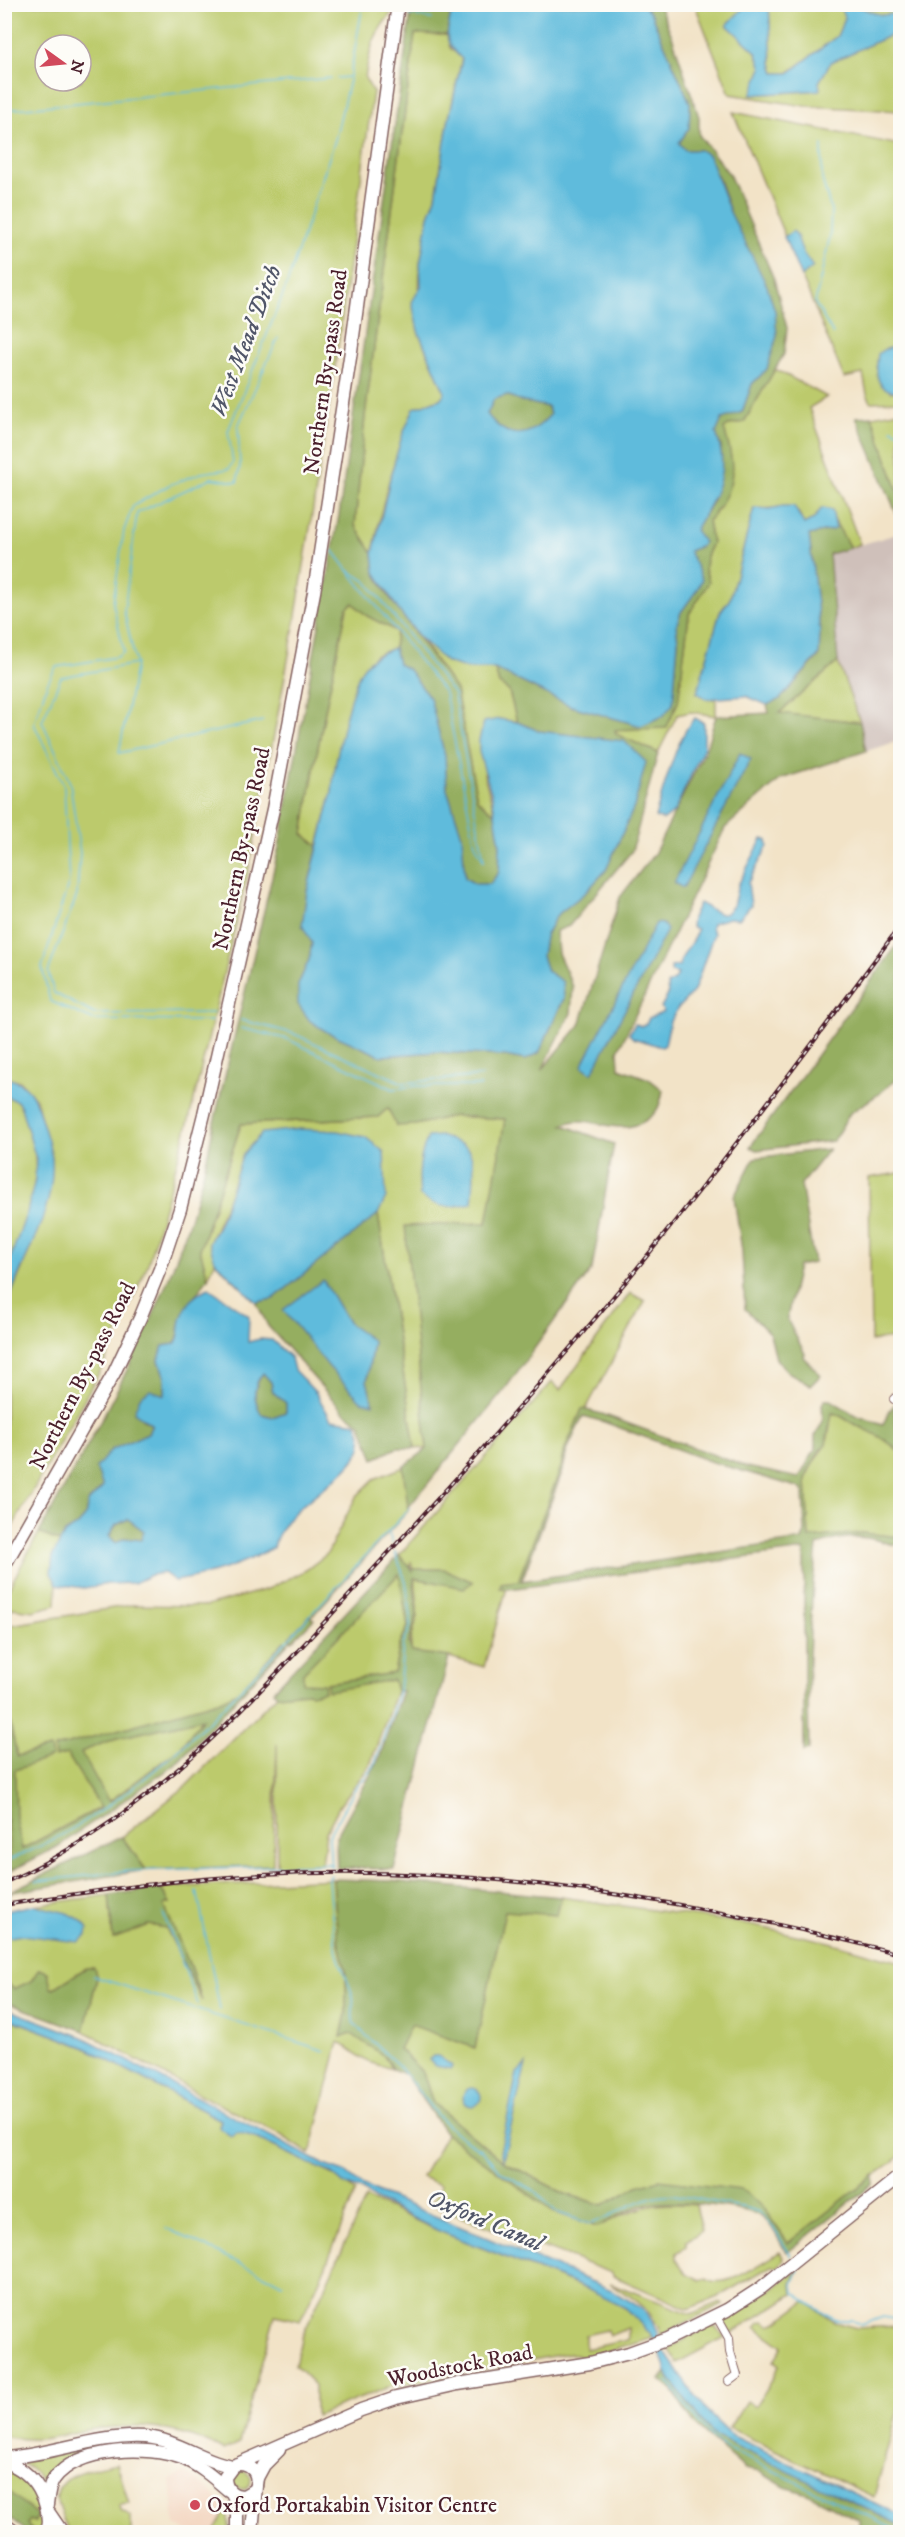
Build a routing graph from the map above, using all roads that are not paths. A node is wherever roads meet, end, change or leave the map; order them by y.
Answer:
1 (398, 4) edge
2 (4, 1566) edge
3 (900, 2176) edge
4 (716, 2315) junction
5 (729, 2381) dead end
6 (284, 2445) junction
7 (62, 2448) junction
8 (4, 2451) edge
9 (4, 2460) edge
10 (235, 2465) junction
11 (257, 2482) junction
12 (230, 2491) junction
13 (47, 2508) junction
14 (4, 2523) edge
15 (16, 2532) edge
16 (47, 2532) edge
17 (62, 2532) edge
18 (237, 2532) edge
19 (252, 2532) edge

1 - 2 main road, Northern By-pass Road
3 - 4 main road
4 - 5 street
4 - 6 main road, Woodstock Road
6 - 10 main road, Woodstock Road
6 - 11 main road, Woodstock Road
7 - 8 main road
7 - 9 main road
7 - 10 main road
9 - 13 main road
10 - 11 main road
10 - 12 main road
11 - 12 main road
11 - 19 main road
12 - 13 main road
12 - 18 main road
13 - 16 main road
13 - 17 main road
14 - 15 main road

